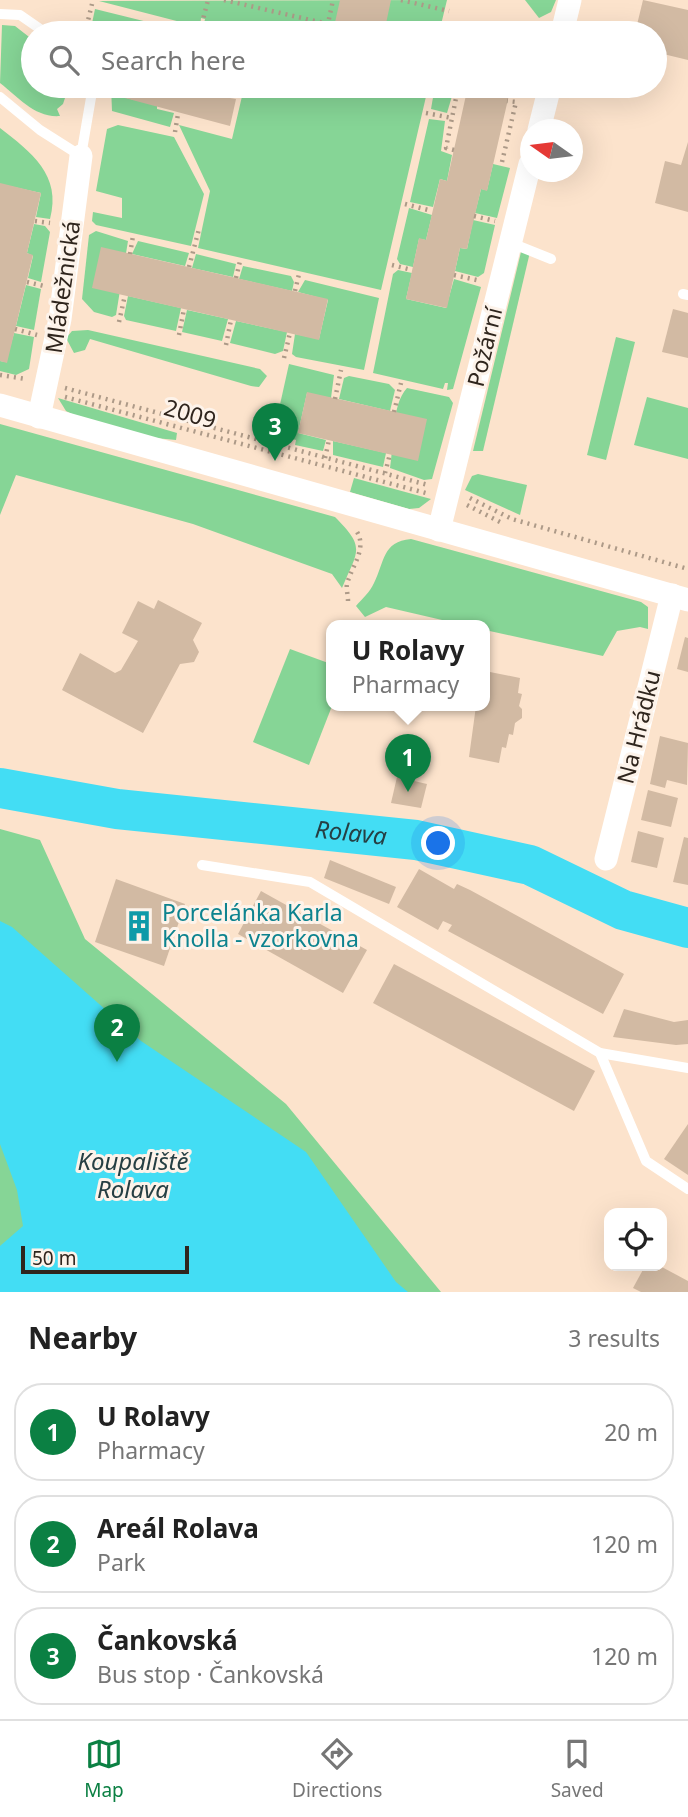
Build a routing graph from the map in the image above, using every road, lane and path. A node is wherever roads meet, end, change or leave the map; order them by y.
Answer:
1 (208, 0) edge
2 (224, 0) edge
3 (333, 0) edge
4 (401, 0) edge
5 (570, 0) edge
6 (92, 4) dead end
7 (449, 11) dead end
8 (0, 14) edge
9 (29, 21) edge
10 (88, 21) edge
11 (203, 21) edge
12 (315, 21) edge
13 (329, 21) edge
14 (565, 21) edge
15 (0, 97) edge
16 (91, 98) edge
17 (456, 98) edge
18 (547, 98) edge
19 (507, 101) dead end
20 (426, 113) dead end
21 (177, 114) dead end
22 (452, 118) junction
23 (542, 119) edge
24 (175, 132) dead end
25 (454, 150) dead end
26 (81, 156) junction
27 (494, 160) dead end
28 (502, 162) junction
29 (520, 164) edge
30 (520, 178) edge
31 (405, 204) dead end
32 (432, 211) dead end
33 (474, 216) dead end
34 (35, 221) dead end
35 (500, 222) dead end
36 (55, 224) dead end
37 (199, 229) dead end
38 (133, 236) dead end
39 (511, 243) junction
40 (130, 254) dead end
41 (551, 259) dead end
42 (240, 261) dead end
43 (392, 265) dead end
44 (189, 267) dead end
45 (412, 270) dead end
46 (299, 274) dead end
47 (454, 275) dead end
48 (236, 278) dead end
49 (27, 282) dead end
50 (485, 282) dead end
51 (45, 286) dead end
52 (295, 291) dead end
53 (124, 295) dead end
54 (184, 309) dead end
55 (231, 320) dead end
56 (119, 322) dead end
57 (15, 329) dead end
58 (290, 333) dead end
59 (38, 335) dead end
60 (179, 335) dead end
61 (226, 345) dead end
62 (284, 358) dead end
63 (341, 370) dead end
64 (0, 375) edge
65 (401, 383) dead end
66 (56, 389) junction
67 (335, 399) dead end
68 (0, 405) edge
69 (394, 412) dead end
70 (39, 417) junction
71 (330, 440) dead end
72 (390, 454) dead end
73 (323, 457) junction
74 (319, 469) junction
75 (385, 474) junction
76 (445, 486) junction
77 (346, 524) dead end
78 (439, 530) junction
79 (688, 569) edge
80 (680, 597) edge
81 (348, 601) dead end
82 (606, 859) dead end
83 (202, 865) dead end
84 (600, 1053) junction
85 (688, 1068) edge
86 (688, 1189) edge

1 - 11 path
2 - 12 path
3 - 13 path
4 - 7 path
5 - 14 street
6 - 10 path
8 - 9 lane
15 - 26 lane
16 - 26 lane, Mládežnická
17 - 22 path
18 - 23 street
19 - 28 path
20 - 22 path
21 - 24 path
22 - 25 path
26 - 66 street, Mládežnická
27 - 28 path
28 - 29 path
30 - 39 street, Požární
31 - 32 path
33 - 35 path
34 - 36 path
37 - 44 path
38 - 40 path
39 - 41 lane
39 - 76 street, Požární
42 - 48 path
43 - 45 path
46 - 52 path
47 - 50 path
49 - 51 path
53 - 56 path
54 - 60 path
55 - 61 path
57 - 59 path
58 - 62 path
63 - 67 path
64 - 66 path
65 - 69 path
66 - 70 street, Mládežnická
66 - 73 path
66 - 74 path, 2009
68 - 70 street
70 - 78 street
71 - 73 path
72 - 75 path
73 - 74 path
73 - 75 path
74 - 76 path, 2009
75 - 76 path
76 - 78 street, Požární
76 - 79 path
77 - 81 path
78 - 80 street
80 - 82 street, Na Hrádku
83 - 84 lane
84 - 85 lane
84 - 86 lane

